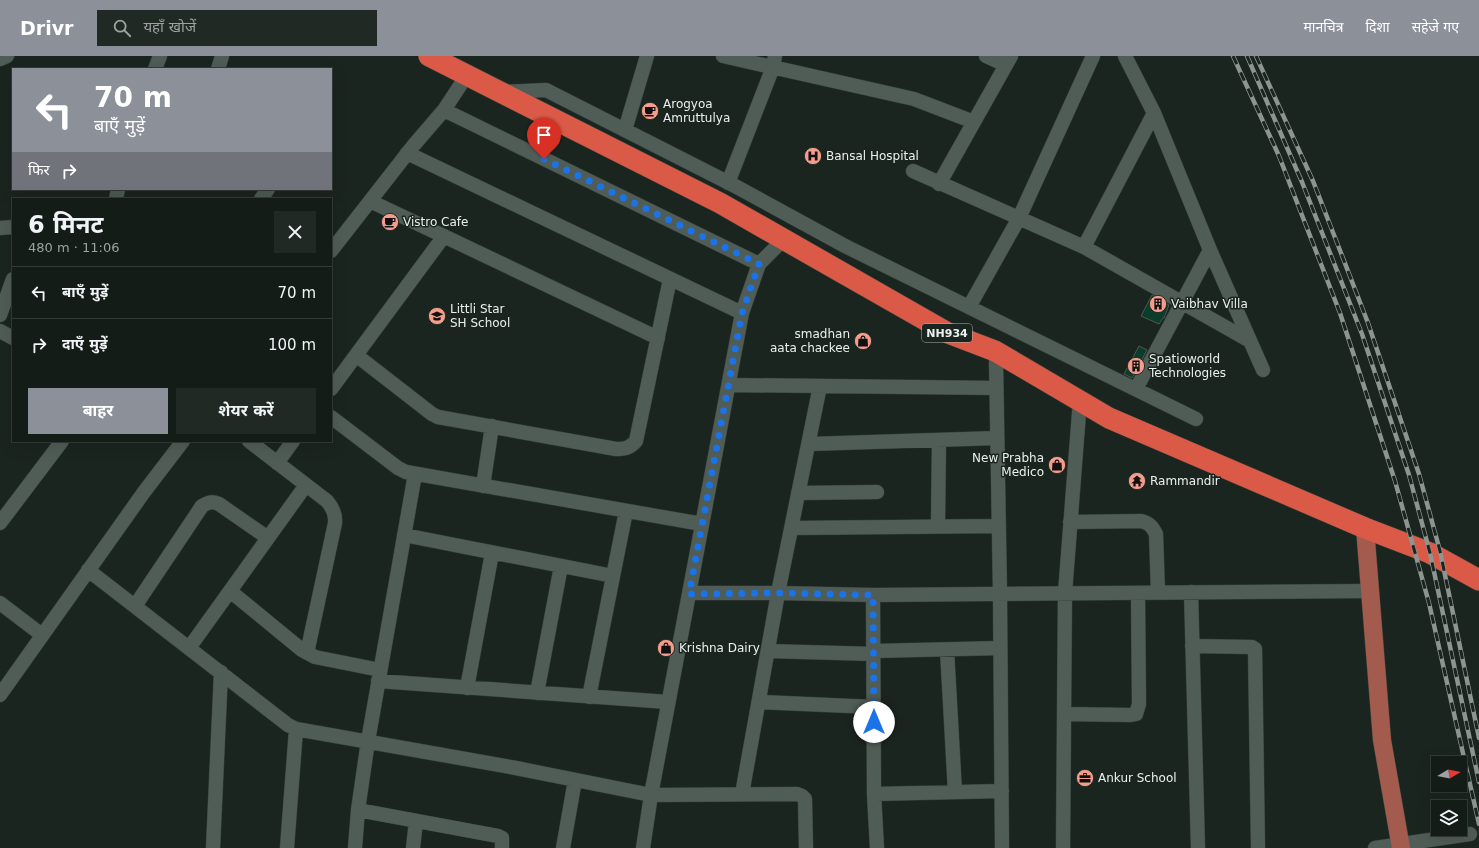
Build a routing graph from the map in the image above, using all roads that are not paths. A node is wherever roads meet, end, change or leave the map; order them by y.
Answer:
1 (7, 56) edge
2 (160, 56) edge
3 (222, 56) edge
4 (429, 56) edge
5 (647, 56) edge
6 (723, 56) edge
7 (986, 56) edge
8 (1094, 56) edge
9 (1126, 56) edge
10 (0, 60) edge
11 (1008, 60) edge
12 (774, 61) edge
13 (155, 68) edge
14 (218, 68) edge
15 (467, 75) junction
16 (501, 92) junction
17 (444, 110) junction
18 (1154, 113) junction
19 (974, 122) junction
20 (625, 130) junction
21 (407, 153) junction
22 (914, 171) dead end
23 (728, 183) junction
24 (939, 184) junction
25 (370, 201) junction
26 (1019, 218) junction
27 (12, 227) edge
28 (0, 228) edge
29 (444, 236) junction
30 (784, 239) junction
31 (1084, 247) junction
32 (332, 250) edge
33 (1210, 250) junction
34 (759, 264) junction
35 (670, 279) junction
36 (12, 282) edge
37 (1183, 302) junction
38 (969, 307) junction
39 (742, 313) junction
40 (0, 315) edge
41 (0, 331) edge
42 (12, 337) edge
43 (658, 338) junction
44 (1250, 341) junction
45 (356, 355) junction
46 (996, 360) dead end
47 (1263, 370) dead end
48 (729, 385) junction
49 (820, 386) junction
50 (332, 388) edge
51 (996, 388) junction
52 (1136, 389) junction
53 (1080, 400) junction
54 (332, 418) edge
55 (1196, 419) dead end
56 (492, 426) junction
57 (997, 438) junction
58 (939, 440) junction
59 (61, 442) edge
60 (182, 442) edge
61 (250, 442) edge
62 (292, 442) edge
63 (809, 444) junction
64 (277, 463) junction
65 (415, 474) junction
66 (306, 485) junction
67 (483, 486) junction
68 (877, 492) dead end
69 (798, 493) junction
70 (626, 511) junction
71 (1070, 522) junction
72 (0, 523) edge
73 (702, 524) junction
74 (938, 526) junction
75 (999, 526) junction
76 (791, 528) junction
77 (1365, 528) junction
78 (404, 535) junction
79 (268, 538) junction
80 (492, 552) junction
81 (562, 566) junction
82 (88, 570) junction
83 (613, 576) junction
84 (1479, 580) edge
85 (1370, 590) junction
86 (230, 591) junction
87 (1158, 592) junction
88 (1191, 592) junction
89 (778, 593) junction
90 (1065, 593) junction
91 (1138, 593) junction
92 (689, 594) junction
93 (1000, 594) junction
94 (873, 595) junction
95 (0, 603) edge
96 (135, 606) junction
97 (42, 635) junction
98 (1192, 646) junction
99 (189, 648) junction
100 (1000, 648) junction
101 (947, 650) junction
102 (768, 651) junction
103 (307, 653) junction
104 (874, 653) junction
105 (221, 672) junction
106 (379, 676) junction
107 (467, 688) junction
108 (537, 693) junction
109 (0, 695) edge
110 (589, 696) junction
111 (668, 702) junction
112 (759, 702) junction
113 (874, 707) junction
114 (1064, 714) junction
115 (296, 729) junction
116 (368, 741) junction
117 (575, 780) junction
118 (1002, 791) junction
119 (956, 792) junction
120 (742, 794) junction
121 (874, 794) junction
122 (651, 795) junction
123 (358, 810) junction
124 (416, 821) junction
125 (1470, 834) dead end
126 (1400, 847) edge
127 (213, 848) edge
128 (287, 848) edge
129 (355, 848) edge
130 (414, 848) edge
131 (502, 848) edge
132 (563, 848) edge
133 (643, 848) edge
134 (806, 848) edge
135 (878, 848) edge
136 (1002, 848) edge
137 (1063, 848) edge
138 (1198, 848) edge
139 (1258, 848) edge
140 (1375, 848) edge

1 - 10 street
2 - 13 street
3 - 14 street
4 - 15 highway, NH934
5 - 20 street
6 - 12 street
7 - 11 street
8 - 26 street
9 - 18 street
11 - 19 street
12 - 19 street
12 - 23 street
15 - 16 highway, NH934
15 - 17 street
16 - 20 street
16 - 30 highway, NH934
17 - 21 street
17 - 34 street
18 - 31 street
18 - 33 street
19 - 24 street
20 - 23 street
21 - 25 street
21 - 35 street
22 - 24 street
23 - 38 street
24 - 26 street
25 - 29 street
25 - 32 street
26 - 31 street
26 - 38 street
27 - 28 street
29 - 43 street
29 - 45 street
30 - 34 street
30 - 53 highway, NH934
31 - 37 street
33 - 37 street
33 - 44 street
34 - 39 street
35 - 39 street
35 - 43 street
36 - 40 street
37 - 44 street
37 - 52 street
38 - 52 street
39 - 48 street
41 - 42 street
43 - 56 street
44 - 47 street
45 - 50 street
45 - 56 street
46 - 51 street
48 - 49 street
48 - 73 street
49 - 51 street
49 - 63 street
51 - 57 street
52 - 55 street
53 - 71 street
53 - 77 highway, NH934
54 - 65 street
56 - 67 street
57 - 58 street
57 - 75 street
58 - 63 street
58 - 74 street
59 - 72 street
60 - 82 street
61 - 64 street
62 - 64 street
63 - 69 street
64 - 66 street
65 - 67 street
65 - 78 street
66 - 79 street
66 - 103 street
67 - 70 street
68 - 69 street
69 - 76 street
70 - 73 street
70 - 83 street
71 - 87 street
71 - 90 street
73 - 92 street
74 - 75 street
74 - 76 street
75 - 93 street
76 - 89 street
77 - 84 highway, NH934
77 - 85 main road
78 - 80 street
78 - 106 street
79 - 86 street
79 - 96 street
80 - 81 street
80 - 107 street
81 - 83 street
81 - 108 street
82 - 96 street
82 - 97 street
83 - 110 street
85 - 88 street
85 - 126 main road
86 - 99 street
86 - 103 street
87 - 88 street
87 - 91 street
88 - 98 street
89 - 92 street
89 - 94 street
89 - 102 street
90 - 91 street
90 - 93 street
90 - 114 street
91 - 114 street
92 - 111 street
93 - 94 street
93 - 100 street
94 - 104 street
95 - 97 street
96 - 99 street
97 - 109 street
98 - 138 street
98 - 139 street
99 - 105 street
100 - 101 street
100 - 118 street
101 - 104 street
101 - 119 street
102 - 104 street
102 - 112 street
103 - 106 street
104 - 113 street
105 - 115 street
105 - 127 street
106 - 107 street
106 - 116 street
107 - 108 street
108 - 110 street
110 - 111 street
111 - 122 street
112 - 113 street
112 - 120 street
113 - 121 street
114 - 137 street
115 - 116 street
115 - 128 street
116 - 117 street
116 - 123 street
117 - 122 street
117 - 132 street
118 - 119 street
118 - 136 street
119 - 121 street
120 - 122 street
120 - 134 street
121 - 135 street
122 - 133 street
123 - 124 street
123 - 129 street
124 - 130 street
124 - 131 street
125 - 126 street
126 - 140 street

